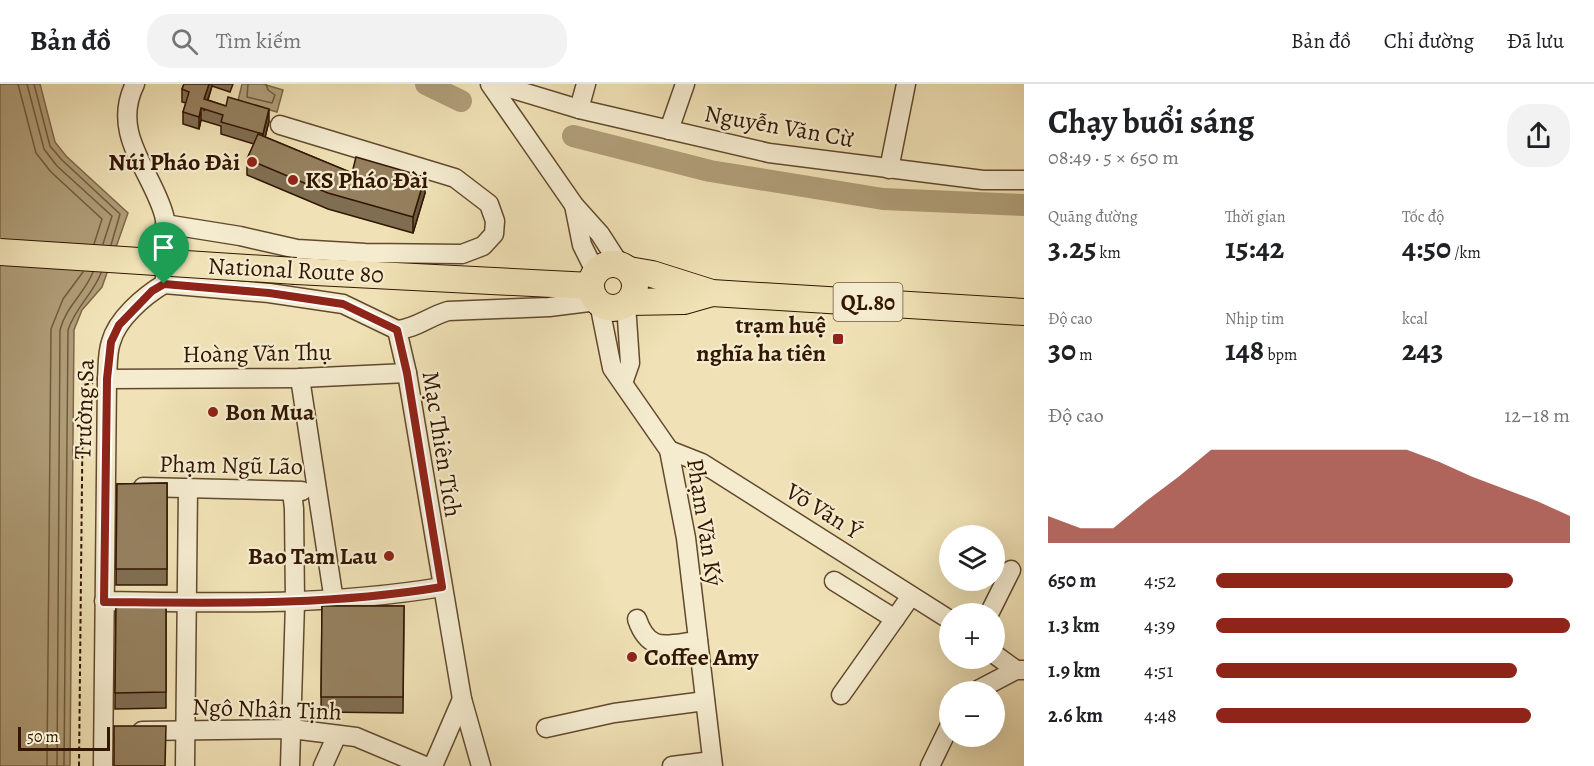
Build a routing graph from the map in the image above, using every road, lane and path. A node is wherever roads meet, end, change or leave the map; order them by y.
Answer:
1 (135, 84) edge
2 (490, 84) edge
3 (496, 84) edge
4 (586, 84) edge
5 (685, 84) edge
6 (906, 84) edge
7 (579, 109) junction
8 (280, 125) dead end
9 (669, 130) junction
10 (889, 169) junction
11 (1024, 180) edge
12 (574, 205) junction
13 (165, 225) junction
14 (0, 252) edge
15 (329, 262) junction
16 (624, 268) junction
17 (164, 284) junction
18 (596, 291) junction
19 (712, 293) junction
20 (628, 303) junction
21 (1024, 312) edge
22 (397, 330) junction
23 (407, 373) junction
24 (300, 378) junction
25 (107, 379) junction
26 (623, 383) junction
27 (669, 450) junction
28 (106, 486) junction
29 (188, 488) junction
30 (292, 491) junction
31 (318, 491) junction
32 (1011, 570) dead end
33 (834, 581) dead end
34 (442, 587) junction
35 (911, 596) junction
36 (334, 601) junction
37 (104, 602) junction
38 (187, 603) junction
39 (296, 603) junction
40 (994, 603) edge
41 (939, 613) edge
42 (637, 619) dead end
43 (895, 619) junction
44 (698, 641) junction
45 (1005, 661) edge
46 (1020, 670) edge
47 (997, 681) edge
48 (841, 694) dead end
49 (462, 699) junction
50 (705, 701) junction
51 (546, 728) dead end
52 (292, 729) junction
53 (185, 730) junction
54 (102, 731) junction
55 (337, 735) junction
56 (939, 747) edge
57 (712, 764) edge
58 (79, 766) edge
59 (103, 766) edge
60 (185, 766) edge
61 (290, 766) edge
62 (323, 766) edge
63 (425, 766) edge
64 (433, 766) edge
65 (481, 766) edge
66 (672, 766) edge
67 (930, 766) edge

1 - 13 street
2 - 12 street
3 - 7 street, Nguyễn Văn Cừ
4 - 7 street
5 - 9 street
6 - 10 street
7 - 9 street, Nguyễn Văn Cừ
8 - 15 street
9 - 10 street, Nguyễn Văn Cừ
10 - 11 street, Nguyễn Văn Cừ
12 - 16 street
12 - 18 street, Phạm Văn Ký
13 - 15 street
13 - 17 street
14 - 15 highway, National Route 80, bridge
15 - 18 highway, National Route 80
16 - 18 highway
16 - 19 highway
16 - 20 highway
17 - 22 street
17 - 25 street, Trường Sa
18 - 20 highway
18 - 22 street
18 - 26 street, Phạm Văn Ký
19 - 20 highway, QL.80
19 - 21 highway, QL.80
20 - 26 street
22 - 23 street, Mạc Thiên Tích
23 - 24 street, Hoàng Văn Thụ
23 - 34 street, Mạc Thiên Tích
24 - 25 street, Hoàng Văn Thụ
24 - 31 street
25 - 28 street, Trường Sa
25 - 58 path
26 - 27 street, Phạm Văn Ký
27 - 35 street, Võ Văn Ý
27 - 44 street, Phạm Văn Ký
28 - 29 street, Phạm Ngũ Lão
28 - 37 street, Trường Sa
29 - 30 street, Phạm Ngũ Lão
29 - 38 street
30 - 31 street, Phạm Ngũ Lão
30 - 39 street
31 - 36 street
32 - 40 street
33 - 43 street
34 - 36 street
34 - 49 street, Mạc Thiên Tích
35 - 41 street, Võ Văn Ý
35 - 43 street
36 - 39 street
37 - 38 street
37 - 54 street, Trường Sa
38 - 39 street
38 - 53 street
39 - 52 street
42 - 44 street
43 - 48 street
44 - 50 street, Phạm Văn Ký
45 - 46 street
46 - 47 street
49 - 64 street
49 - 65 street, Mạc Thiên Tích
50 - 51 street
50 - 57 street, Phạm Văn Ký
52 - 53 street, Ngô Nhân Tịnh
52 - 55 street, Ngô Nhân Tịnh
52 - 61 street
53 - 54 street, Ngô Nhân Tịnh
53 - 60 street
54 - 59 street, Trường Sa
55 - 62 street
55 - 63 street, Ngô Nhân Tịnh
56 - 67 street
57 - 66 street

